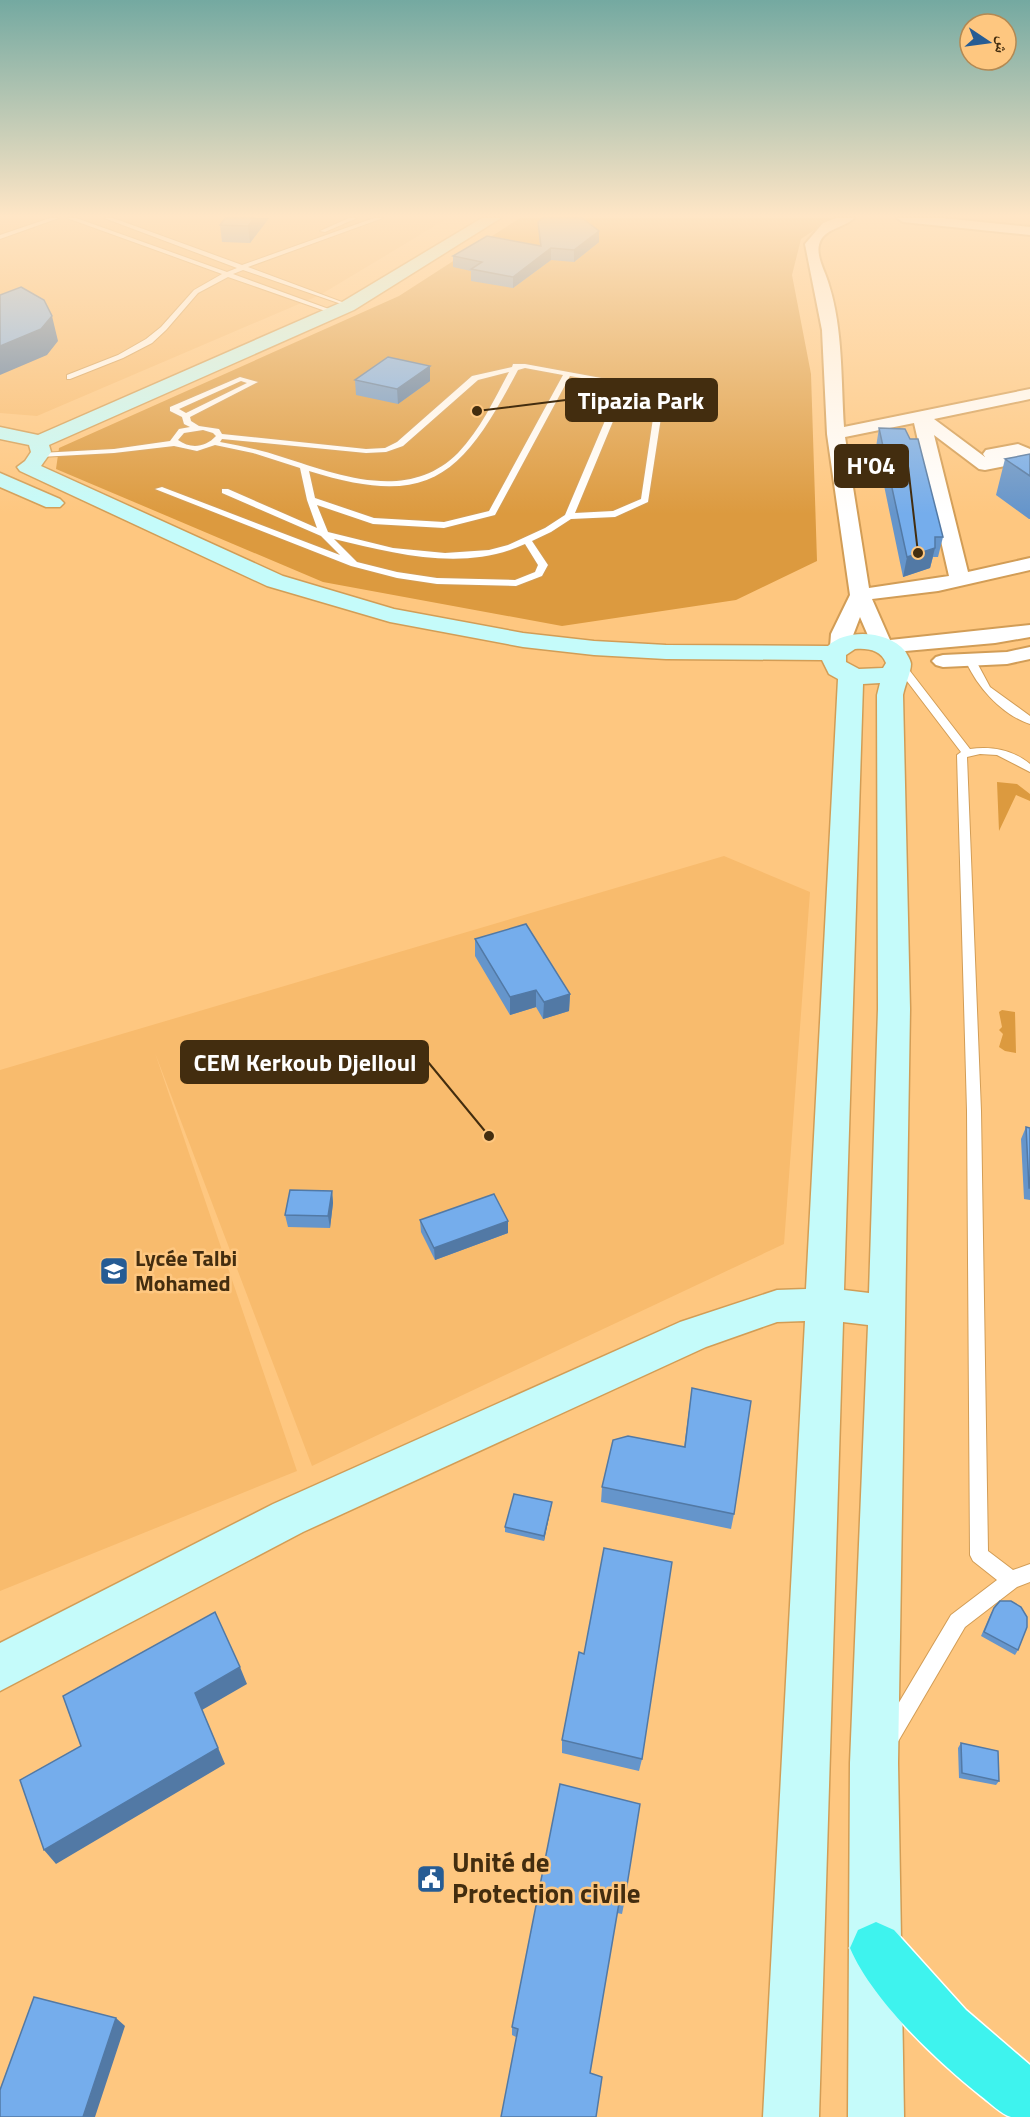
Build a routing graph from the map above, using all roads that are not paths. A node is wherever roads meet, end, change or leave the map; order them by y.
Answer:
1 (171, 317) edge
2 (304, 317) edge
3 (310, 317) edge
4 (828, 317) edge
5 (516, 366) junction
6 (568, 373) junction
7 (70, 377) dead end
8 (662, 385) dead end
9 (1030, 394) edge
10 (1030, 401) edge
11 (952, 410) junction
12 (186, 416) junction
13 (921, 417) junction
14 (196, 428) junction
15 (8, 433) edge
16 (836, 434) junction
17 (217, 440) junction
18 (175, 443) junction
19 (35, 455) junction
20 (1002, 461) dead end
21 (304, 468) junction
22 (0, 477) edge
23 (159, 489) dead end
24 (225, 490) dead end
25 (311, 500) junction
26 (569, 516) junction
27 (324, 534) junction
28 (527, 540) junction
29 (1030, 556) edge
30 (354, 564) junction
31 (1030, 564) edge
32 (1005, 572) junction
33 (960, 580) junction
34 (860, 596) junction
35 (1030, 631) edge
36 (1030, 653) edge
37 (891, 657) junction
38 (970, 659) junction
39 (842, 662) junction
40 (1030, 722) edge
41 (967, 752) junction
42 (1030, 769) edge
43 (826, 1304) junction
44 (888, 1311) junction
45 (1030, 1574) edge
46 (1011, 1580) junction
47 (0, 1668) edge
48 (874, 1763) junction
49 (876, 1948) junction
50 (1030, 2098) edge
51 (791, 2117) edge
52 (876, 2117) edge

1 - 7 lane
2 - 15 street
3 - 19 street
4 - 16 street
5 - 6 lane
5 - 17 lane
5 - 21 lane
6 - 25 lane
6 - 26 lane
8 - 26 lane
9 - 11 street
10 - 11 street
11 - 13 street
12 - 12 lane
12 - 14 lane
13 - 16 street
13 - 20 street
13 - 33 street
14 - 17 lane
14 - 18 lane
15 - 19 street
16 - 34 street
17 - 18 lane
17 - 21 lane
18 - 19 lane
19 - 22 street
19 - 39 street
21 - 25 lane
22 - 39 street
23 - 30 lane
24 - 27 lane
25 - 27 lane
26 - 28 lane
27 - 28 lane
27 - 30 lane
28 - 30 lane
29 - 32 street
31 - 32 street
32 - 33 street
33 - 34 street
34 - 37 street
34 - 39 street
35 - 37 street
36 - 38 street
37 - 38 street
37 - 39 street
37 - 39 street
37 - 41 lane
37 - 44 street
38 - 40 lane
39 - 43 street
41 - 42 lane
41 - 46 lane
43 - 44 street
43 - 47 street
43 - 51 street
44 - 48 street
45 - 46 lane
46 - 48 lane
48 - 49 street
49 - 50 highway
49 - 52 street

